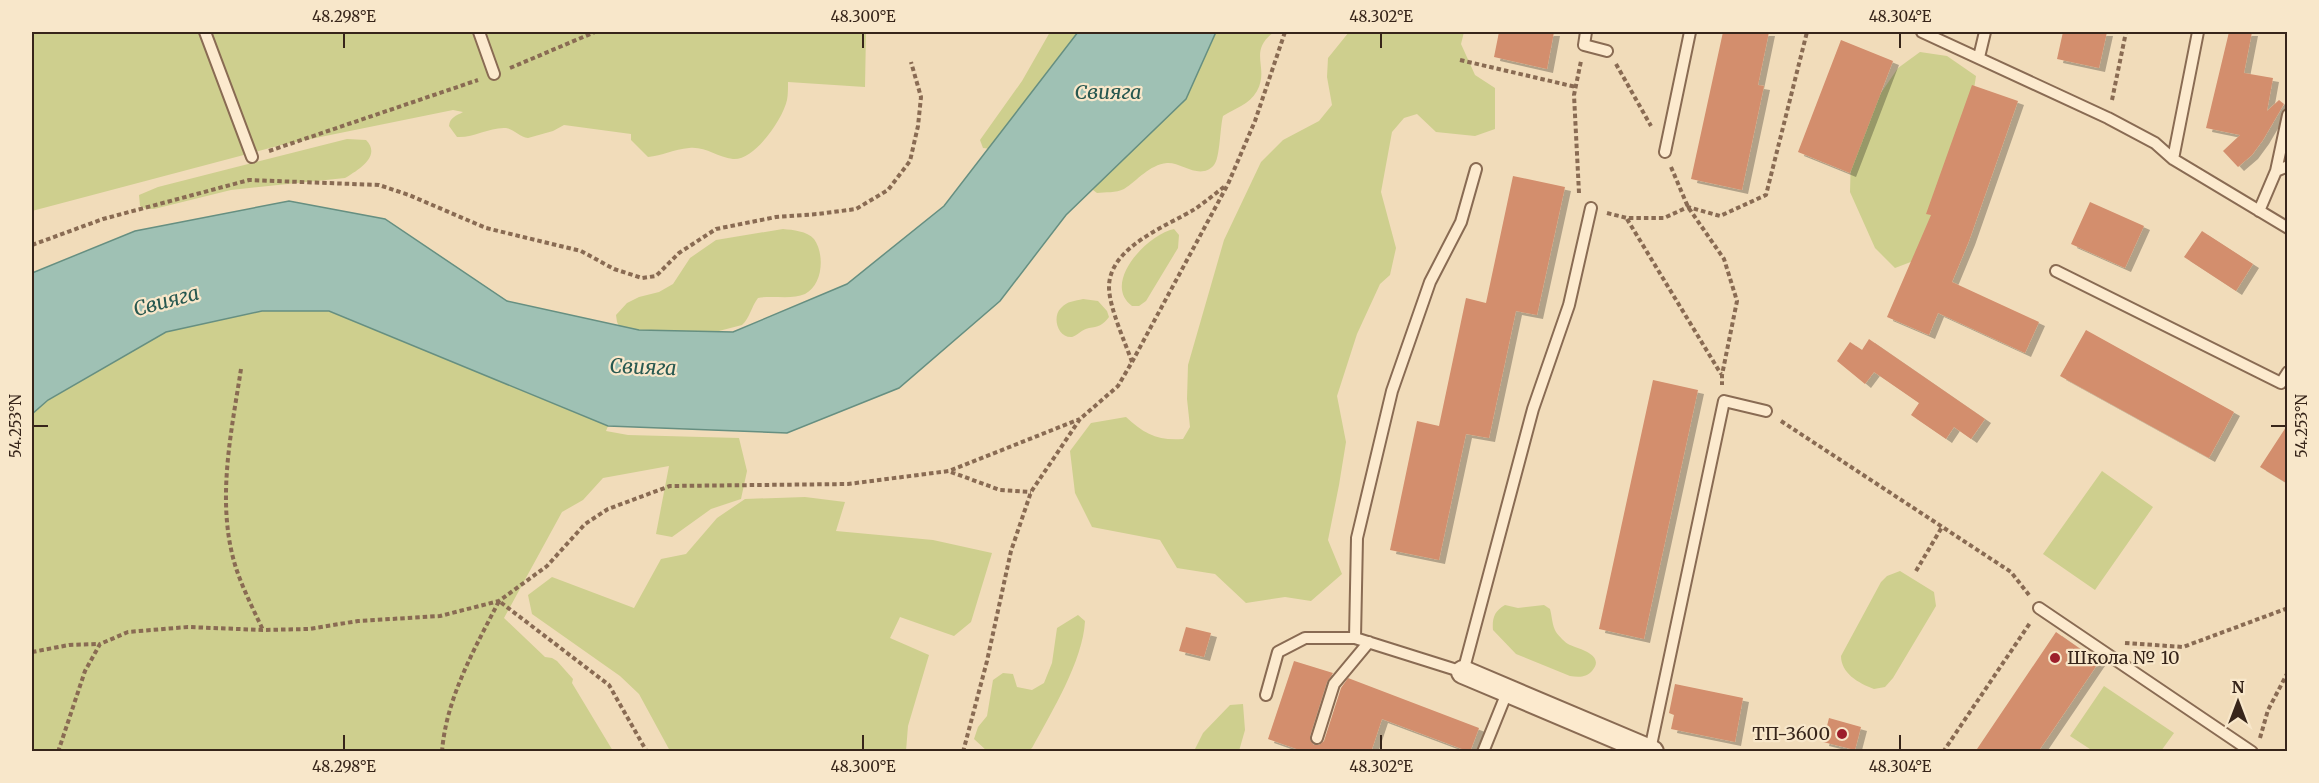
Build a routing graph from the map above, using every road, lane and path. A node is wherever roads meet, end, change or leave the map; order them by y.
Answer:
1 (205, 32) edge
2 (479, 32) edge
3 (595, 32) edge
4 (1285, 32) edge
5 (1586, 32) edge
6 (1690, 32) edge
7 (1807, 32) edge
8 (1922, 32) edge
9 (1985, 32) edge
10 (2126, 32) edge
11 (2198, 32) edge
12 (1584, 45) junction
13 (1607, 51) joint
14 (1979, 57) junction
15 (1460, 60) dead end
16 (911, 62) dead end
17 (495, 75) junction
18 (1576, 87) junction
19 (1630, 88) dead end
20 (2288, 115) edge
21 (2108, 118) junction
22 (1665, 152) dead end
23 (252, 157) joint
24 (2173, 159) junction
25 (2288, 166) edge
26 (1476, 169) dead end
27 (2276, 171) junction
28 (1228, 184) junction
29 (1688, 207) junction
30 (1591, 208) joint
31 (2259, 211) junction
32 (2288, 228) edge
33 (32, 245) edge
34 (2056, 271) dead end
35 (1132, 362) junction
36 (241, 369) dead end
37 (2288, 372) edge
38 (1722, 375) junction
39 (1724, 401) junction
40 (1766, 411) joint
41 (1080, 419) junction
42 (949, 471) junction
43 (1031, 492) junction
44 (1942, 527) junction
45 (1916, 571) dead end
46 (499, 602) junction
47 (2039, 608) junction
48 (2288, 608) edge
49 (263, 630) junction
50 (1355, 638) junction
51 (2087, 640) junction
52 (1369, 642) junction
53 (100, 644) junction
54 (32, 652) edge
55 (1463, 672) junction
56 (2288, 672) edge
57 (1508, 690) junction
58 (1266, 695) dead end
59 (1317, 738) dead end
60 (2259, 741) dead end
61 (1651, 751) edge
62 (58, 752) edge
63 (442, 752) edge
64 (647, 752) edge
65 (963, 752) edge
66 (1483, 752) edge
67 (1943, 752) edge
68 (2252, 752) edge

1 - 23 lane
2 - 17 lane
3 - 17 path
4 - 28 path
5 - 12 lane
6 - 22 lane
7 - 29 path
8 - 14 lane
9 - 14 lane
10 - 21 path
11 - 24 lane
12 - 13 lane
12 - 18 path
13 - 19 path
14 - 21 lane
15 - 18 path
16 - 33 path
17 - 23 path
18 - 30 path
20 - 27 lane
21 - 24 lane
24 - 31 lane
25 - 27 lane
26 - 50 lane
27 - 31 lane
28 - 35 path
28 - 35 path
29 - 38 path
29 - 38 path
30 - 55 lane
31 - 32 lane
34 - 37 lane
35 - 41 path
36 - 49 path
38 - 39 path
39 - 40 lane
39 - 61 lane
40 - 44 path
41 - 42 path
41 - 43 path
42 - 43 path
42 - 46 path
43 - 65 path
44 - 45 path
44 - 47 path
46 - 49 path
46 - 63 path
46 - 64 path
47 - 51 lane
47 - 67 path
48 - 51 path
49 - 53 path
50 - 52 lane
50 - 58 lane
51 - 68 lane
52 - 55 lane
52 - 59 lane
53 - 54 path
53 - 62 path
55 - 57 street
56 - 60 path
57 - 61 street
57 - 66 lane

